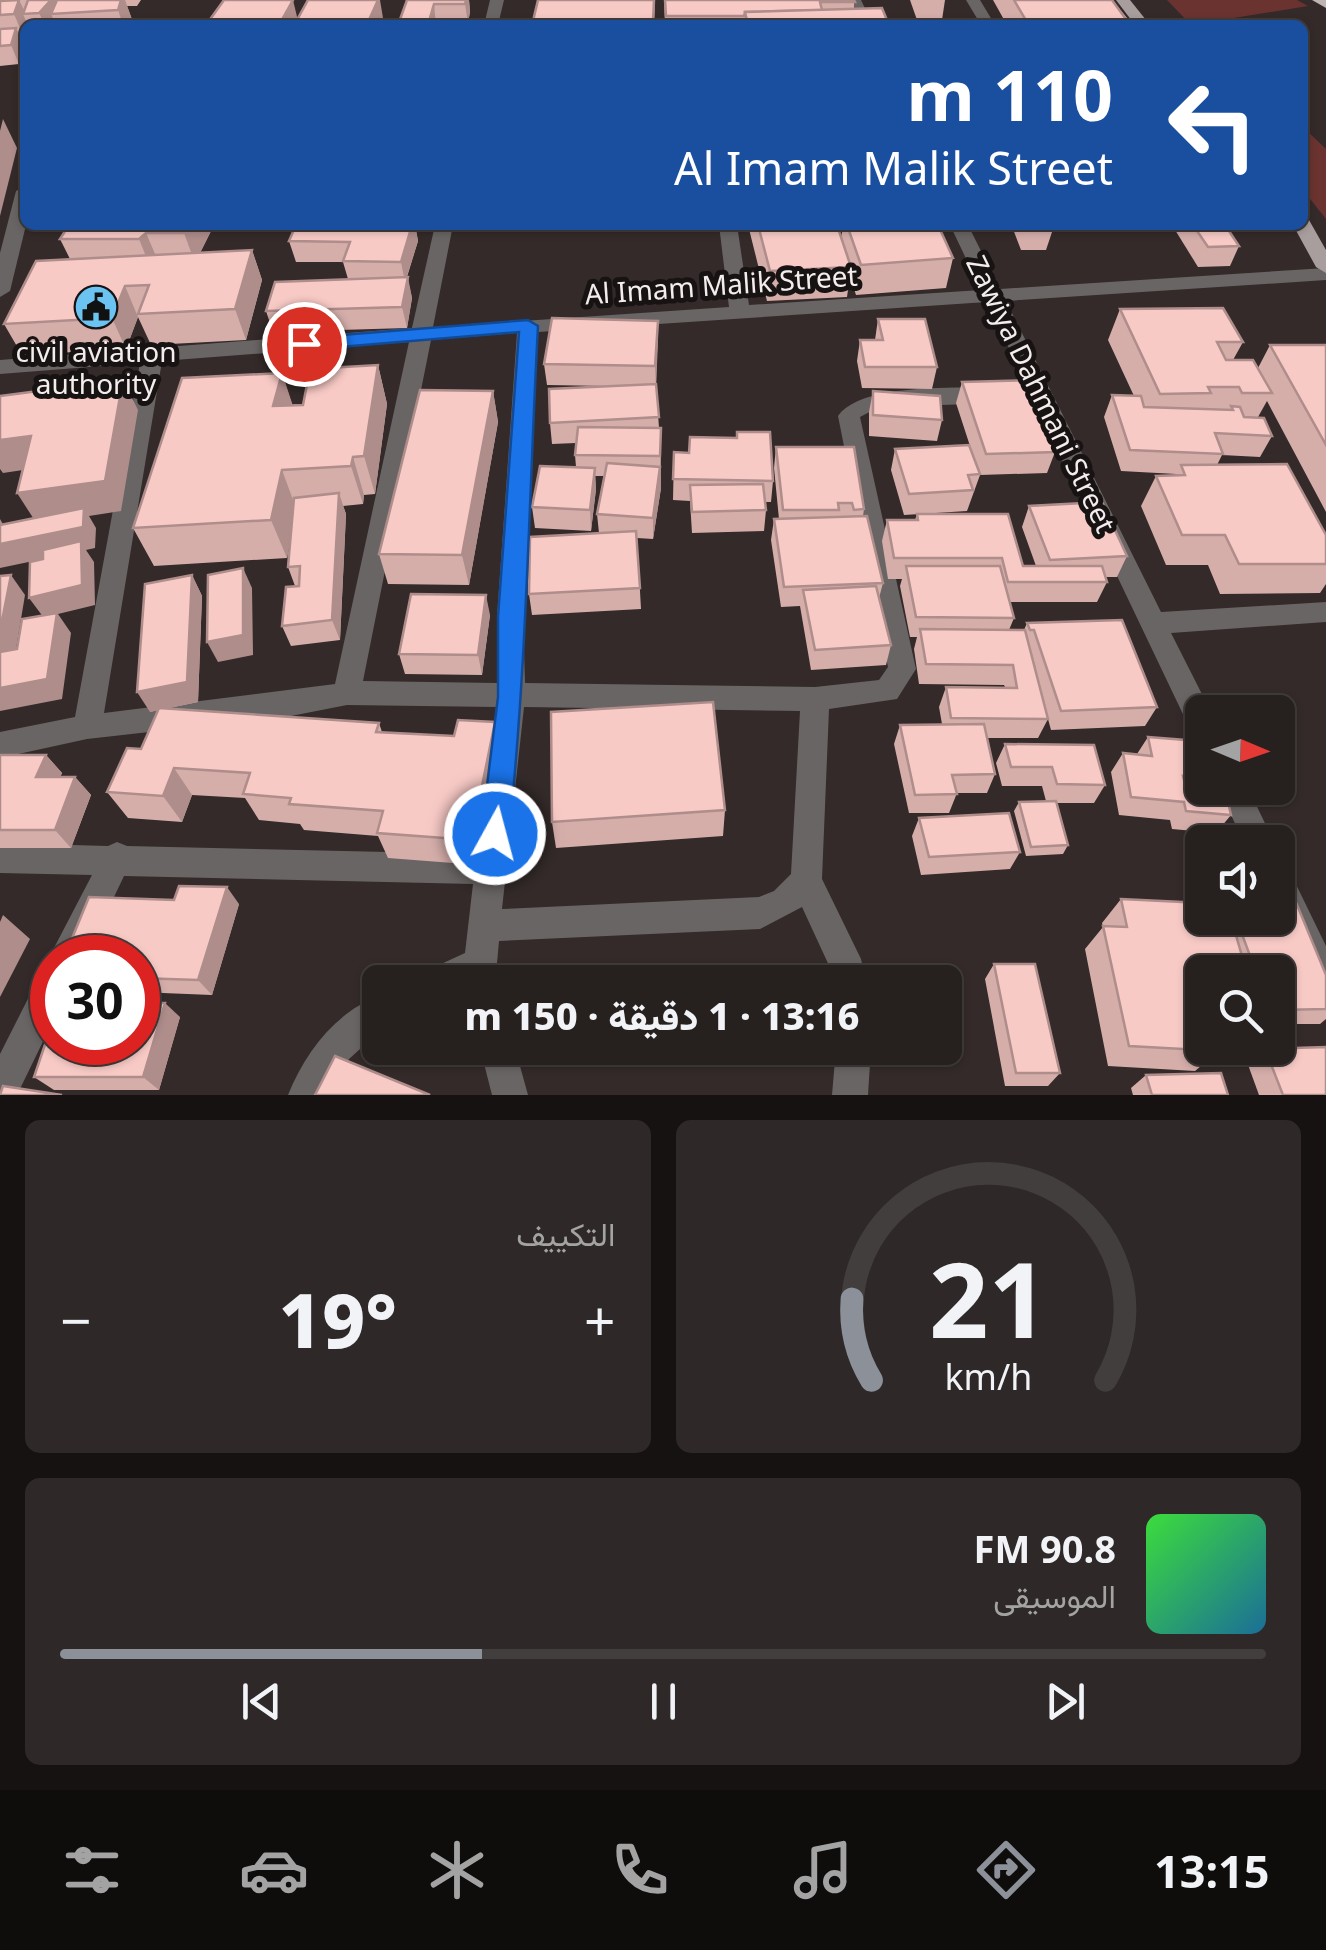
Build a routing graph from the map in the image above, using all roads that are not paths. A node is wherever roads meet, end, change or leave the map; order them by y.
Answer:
1 (1122, 0) edge
2 (1139, 20) edge
3 (20, 211) edge
4 (443, 230) edge
5 (729, 230) edge
6 (961, 230) edge
7 (1306, 230) edge
8 (1326, 271) edge
9 (0, 290) edge
10 (992, 295) junction
11 (740, 312) junction
12 (528, 326) junction
13 (419, 334) junction
14 (152, 356) junction
15 (0, 366) edge
16 (1041, 395) junction
17 (1326, 612) edge
18 (1154, 622) junction
19 (347, 693) junction
20 (1188, 695) edge
21 (511, 697) junction
22 (815, 699) junction
23 (87, 727) junction
24 (0, 744) edge
25 (0, 858) edge
26 (117, 858) junction
27 (491, 868) junction
28 (806, 880) junction
29 (1295, 917) edge
30 (484, 926) junction
31 (78, 935) edge
32 (482, 965) edge
33 (846, 965) edge
34 (1326, 982) edge
35 (362, 1020) edge
36 (30, 1031) edge
37 (502, 1065) edge
38 (853, 1065) edge
39 (0, 1092) edge
40 (306, 1095) edge
41 (510, 1095) edge
42 (850, 1095) edge

1 - 2 main road
3 - 9 street
4 - 13 street
5 - 11 street
6 - 10 street, Zawiya Dahmani Street
7 - 8 main road
8 - 10 street, Al Imam Malik Street
10 - 11 street, Al Imam Malik Street
10 - 16 street, Zawiya Dahmani Street
11 - 12 street, Al Imam Malik Street
12 - 13 street, Al Imam Malik Street
12 - 21 street
13 - 14 street, Al Imam Malik Street
13 - 19 street
14 - 15 street, Al Imam Malik Street
14 - 23 street
16 - 18 street, Zawiya Dahmani Street
16 - 22 street
17 - 18 street
18 - 20 street, Zawiya Dahmani Street
19 - 21 street
19 - 23 street
21 - 22 street
21 - 27 street
22 - 28 street
23 - 24 street
25 - 26 street
26 - 27 street
26 - 31 street
27 - 30 street
28 - 30 street
28 - 33 street
29 - 34 street
30 - 32 street
35 - 40 street
36 - 39 street
37 - 41 street
38 - 42 street

